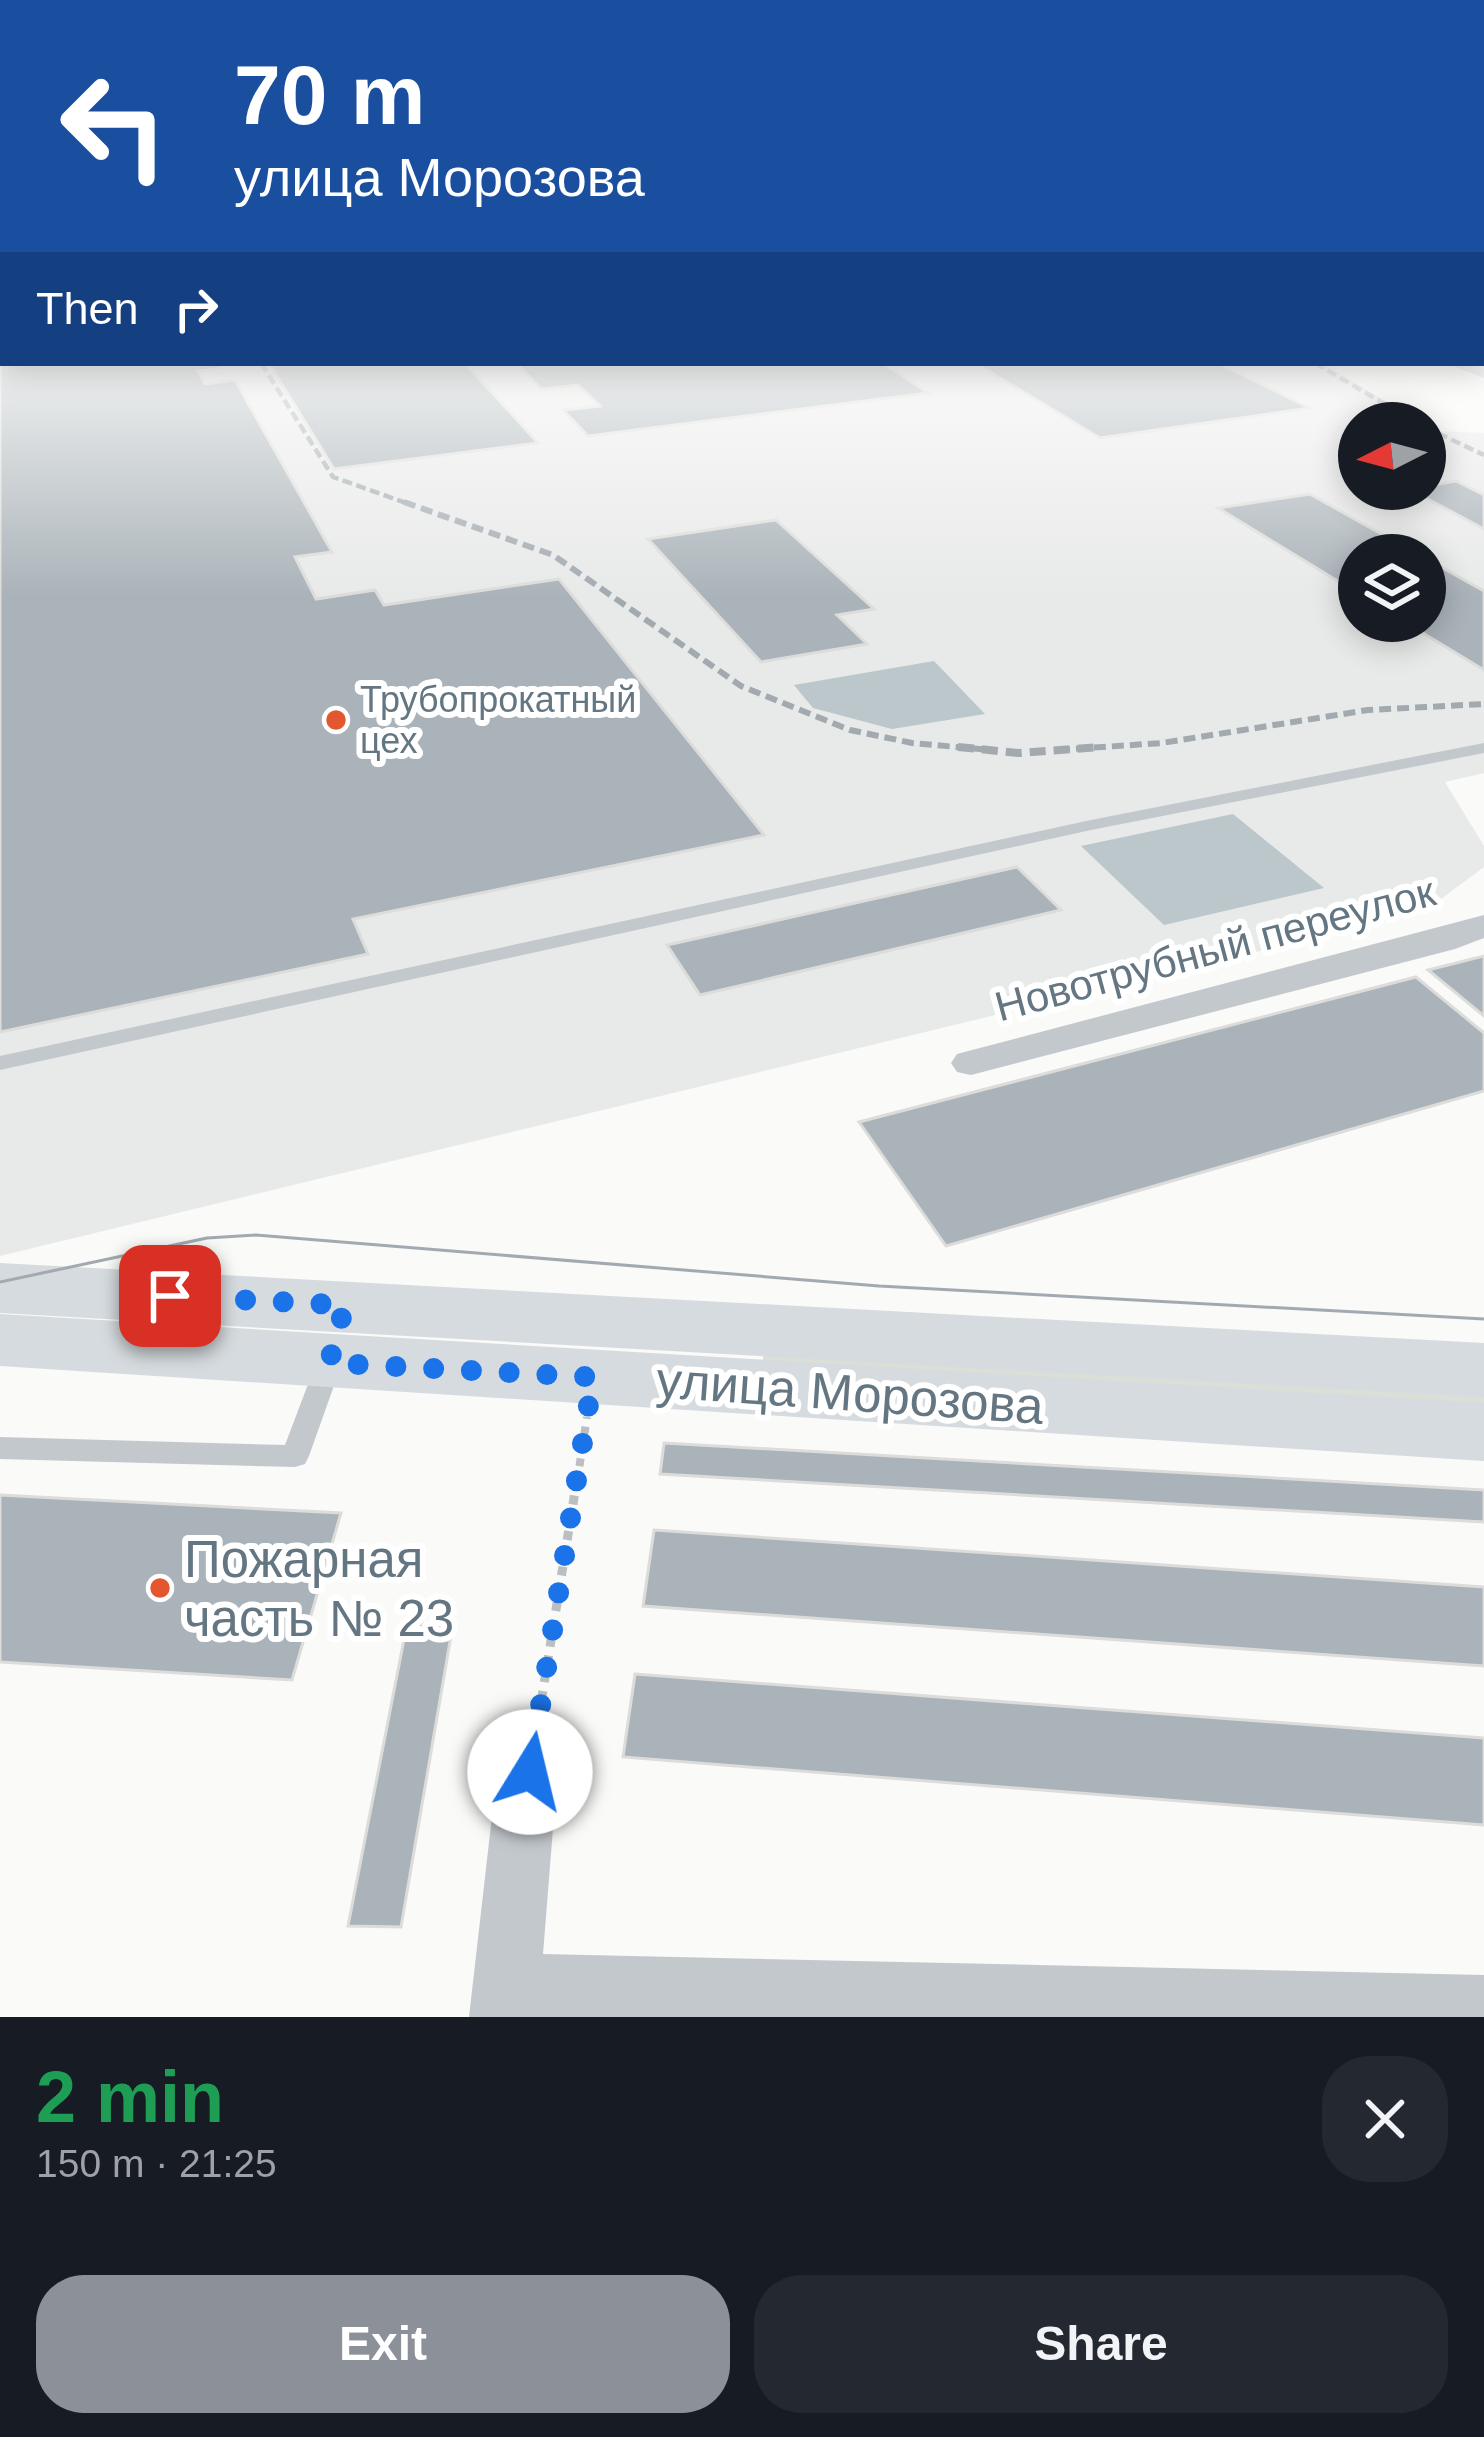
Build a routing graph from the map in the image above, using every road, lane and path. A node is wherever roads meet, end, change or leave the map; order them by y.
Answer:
1 (1484, 748) edge
2 (1484, 926) edge
3 (0, 1063) edge
4 (971, 1063) dead end
5 (0, 1288) edge
6 (337, 1334) junction
7 (0, 1340) edge
8 (723, 1356) junction
9 (1484, 1370) edge
10 (593, 1377) junction
11 (1484, 1432) edge
12 (0, 1448) edge
13 (523, 1816) joint
14 (504, 2002) edge
15 (1484, 2009) edge

1 - 3 lane
2 - 4 street, Новотрубный переулок
5 - 6 main road, улица Морозова
6 - 7 main road, улица Морозова
6 - 8 main road, улица Морозова
6 - 10 main road, улица Морозова
6 - 12 lane
8 - 9 main road, улица Морозова
8 - 10 main road, улица Морозова
8 - 11 main road, улица Морозова
10 - 13 path
13 - 14 street
14 - 15 street

